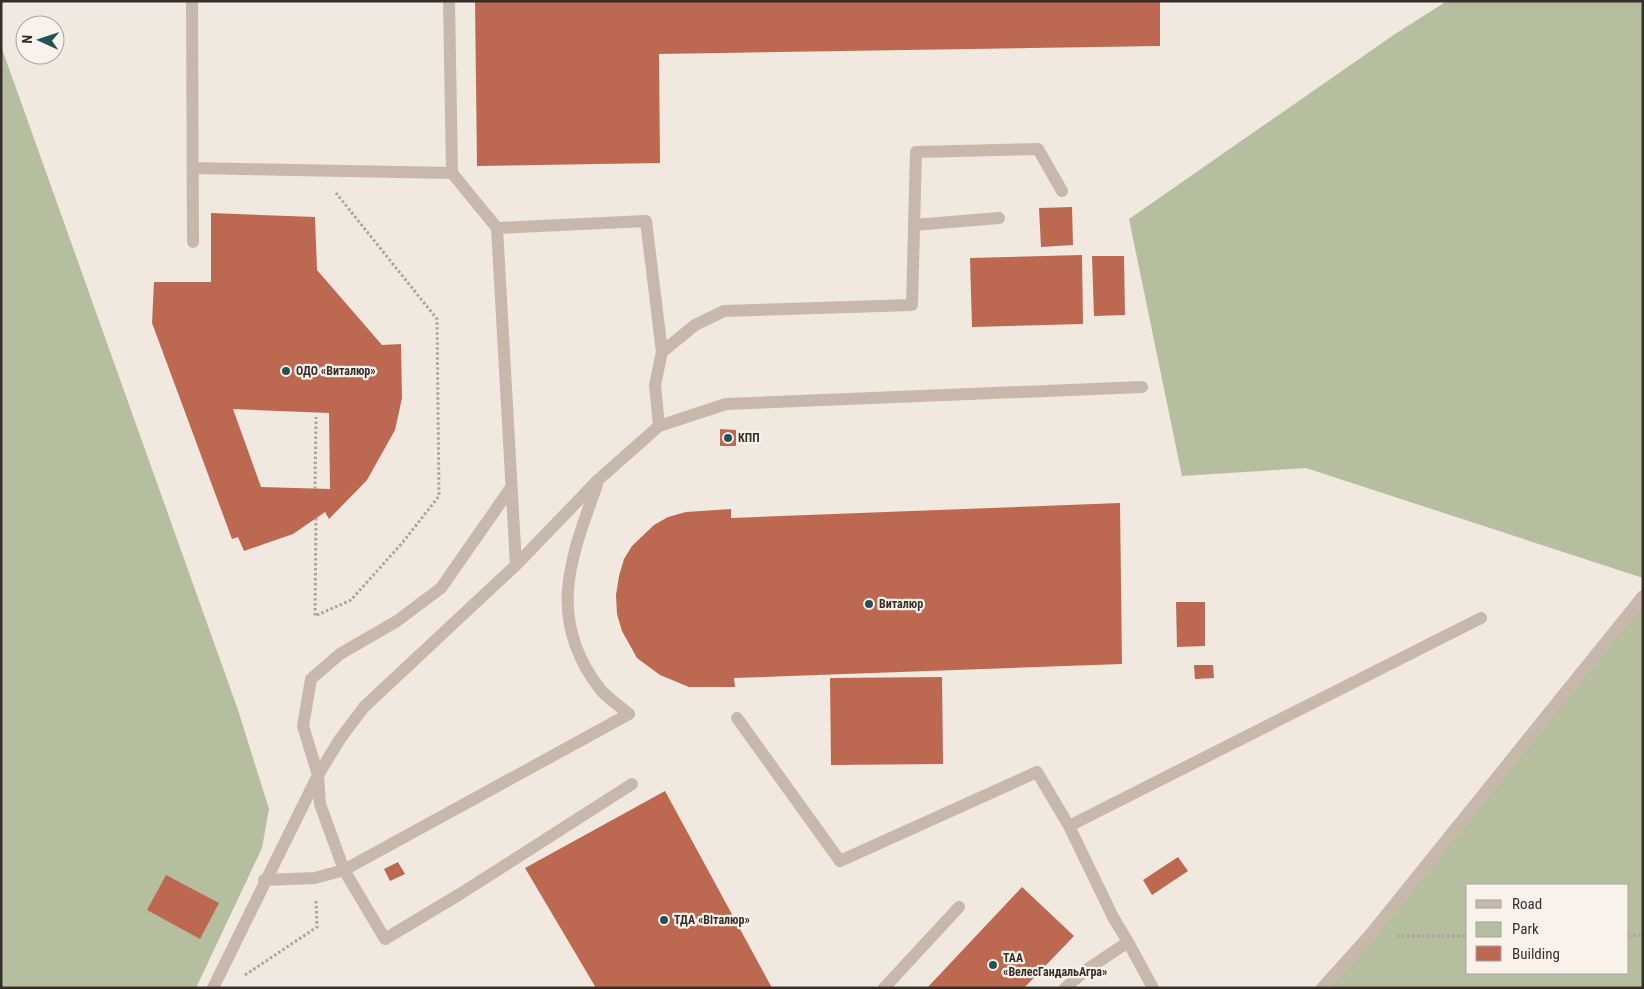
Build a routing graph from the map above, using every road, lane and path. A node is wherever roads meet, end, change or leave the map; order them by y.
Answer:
1 (192, 1) edge
2 (449, 1) edge
3 (193, 168) junction
4 (452, 173) junction
5 (334, 191) dead end
6 (1062, 191) dead end
7 (999, 218) dead end
8 (914, 224) junction
9 (497, 228) junction
10 (193, 242) dead end
11 (662, 352) junction
12 (1142, 386) dead end
13 (316, 416) dead end
14 (659, 426) junction
15 (598, 480) junction
16 (316, 489) dead end
17 (510, 489) junction
18 (316, 518) dead end
19 (516, 565) junction
20 (1643, 596) edge
21 (1481, 618) dead end
22 (737, 718) dead end
23 (318, 775) junction
24 (632, 784) dead end
25 (1069, 826) junction
26 (344, 870) junction
27 (264, 880) junction
28 (959, 907) dead end
29 (317, 927) dead end
30 (1643, 934) edge
31 (1369, 936) junction
32 (1466, 936) edge
33 (1629, 936) edge
34 (1128, 942) junction
35 (243, 976) dead end
36 (213, 988) edge
37 (884, 988) edge
38 (1065, 988) edge
39 (1153, 988) edge
40 (1322, 988) edge

1 - 3 street
2 - 4 street
3 - 4 street
3 - 10 street
4 - 9 street
5 - 18 path
6 - 8 street
7 - 8 street
8 - 11 street
9 - 11 street
9 - 17 street
11 - 14 street
12 - 14 street
13 - 16 path
14 - 15 street
15 - 19 street
15 - 26 street
17 - 19 street
17 - 23 street
19 - 23 street
20 - 31 street
21 - 25 street
22 - 25 street
23 - 26 street
23 - 27 street
24 - 26 street
25 - 34 street
26 - 27 street
27 - 36 street
28 - 37 street
29 - 35 path
30 - 33 path
31 - 32 path
31 - 40 street
34 - 38 street
34 - 39 street

